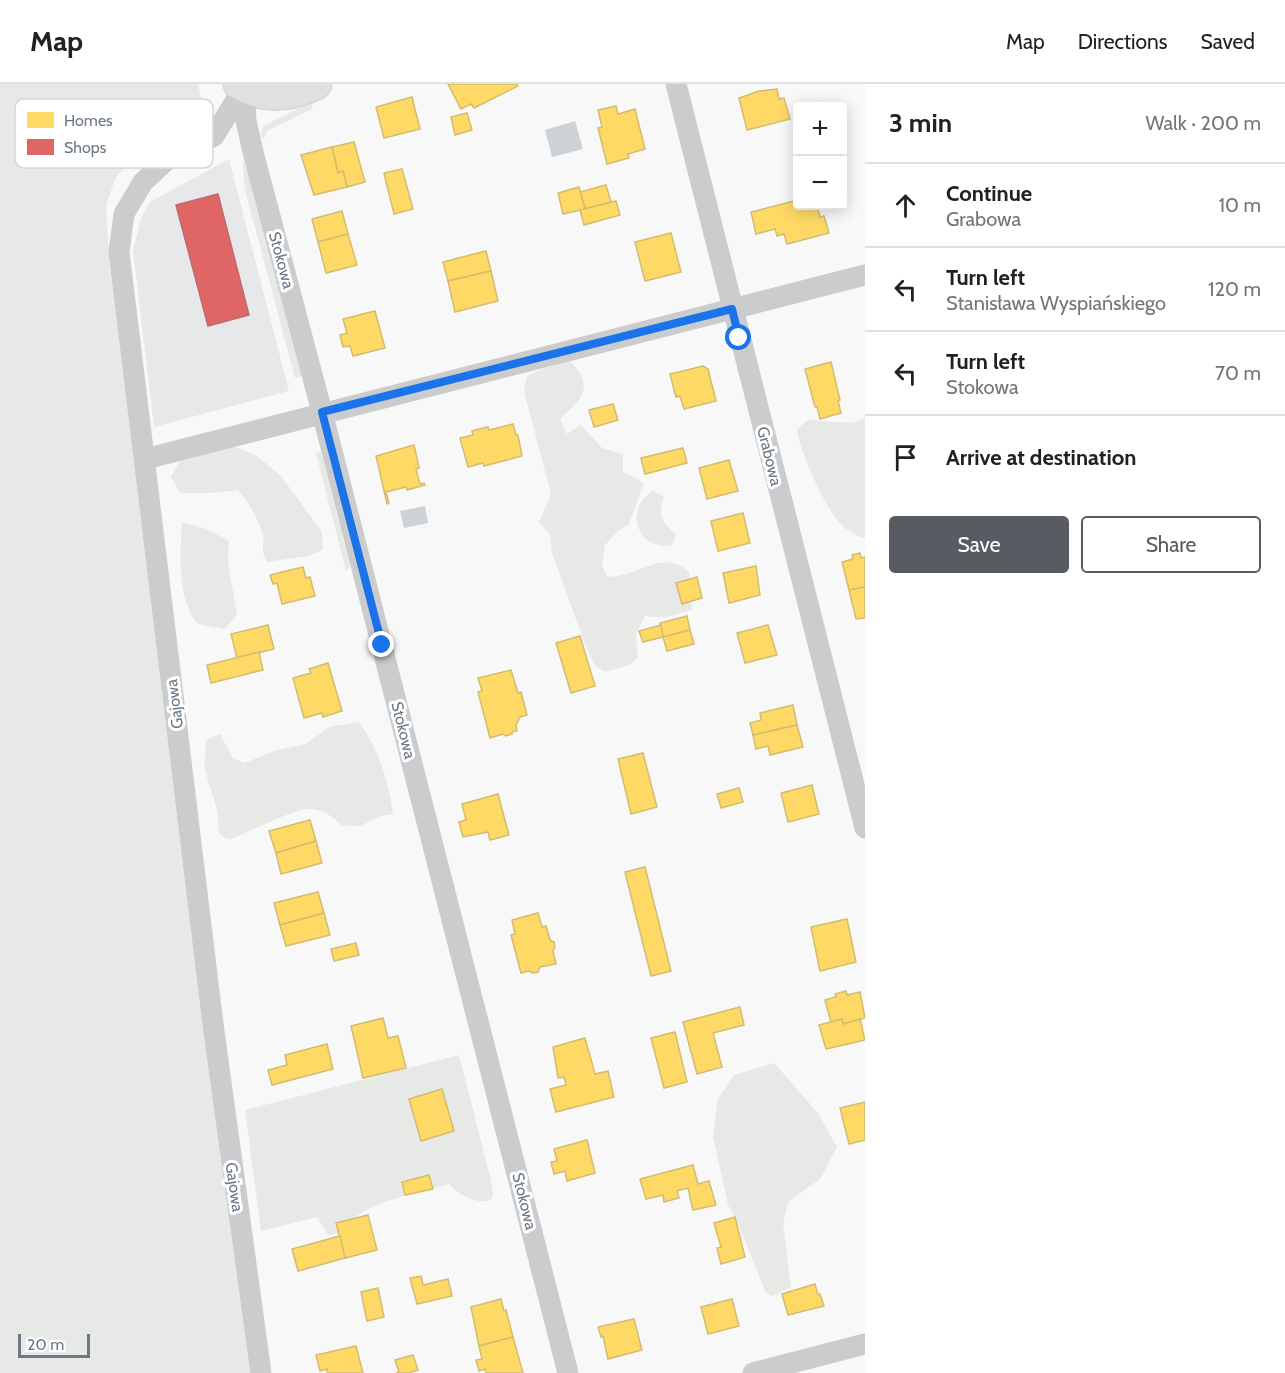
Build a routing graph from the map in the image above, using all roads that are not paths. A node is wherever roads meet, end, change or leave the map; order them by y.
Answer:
1 (316, 84) edge
2 (676, 84) edge
3 (242, 86) edge
4 (213, 137) edge
5 (159, 168) edge
6 (865, 274) edge
7 (732, 309) junction
8 (322, 412) junction
9 (145, 459) junction
10 (865, 828) edge
11 (865, 1344) edge
12 (261, 1373) edge
13 (568, 1373) edge
14 (753, 1373) edge

1 - 3 street
2 - 7 street, Grabowa
3 - 4 street, Gajowa
3 - 8 street, Stokowa
5 - 9 street, Gajowa
6 - 7 street
7 - 8 street
7 - 10 street, Grabowa
8 - 9 street
8 - 13 street, Stokowa
9 - 12 street, Gajowa
11 - 14 street

